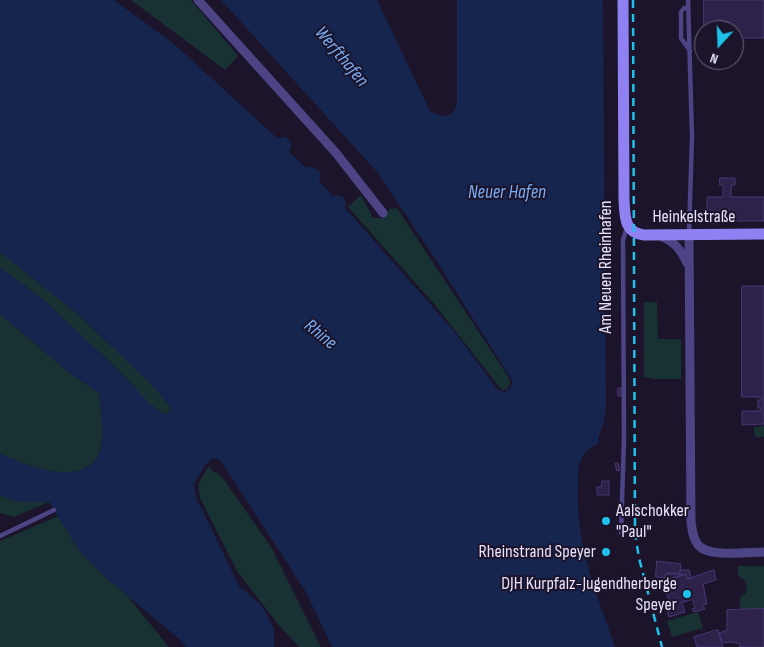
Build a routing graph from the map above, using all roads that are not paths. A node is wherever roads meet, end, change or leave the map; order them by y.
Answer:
1 (198, 0) edge
2 (623, 0) edge
3 (688, 0) edge
4 (688, 8) junction
5 (690, 50) junction
6 (383, 213) dead end
7 (628, 226) junction
8 (689, 234) junction
9 (764, 234) edge
10 (657, 235) junction
11 (688, 268) junction
12 (54, 510) dead end
13 (620, 533) dead end
14 (0, 536) edge
15 (764, 552) edge

1 - 6 street
2 - 7 street, Am Neuen Rheinhafen
3 - 4 lane
4 - 5 lane
4 - 5 lane
5 - 8 lane
7 - 10 street, Heinkelstraße
7 - 13 lane, Am Neuen Rheinhafen
8 - 9 street, Heinkelstraße
8 - 10 street, Heinkelstraße
8 - 11 street
10 - 11 street
11 - 15 street
12 - 14 lane

